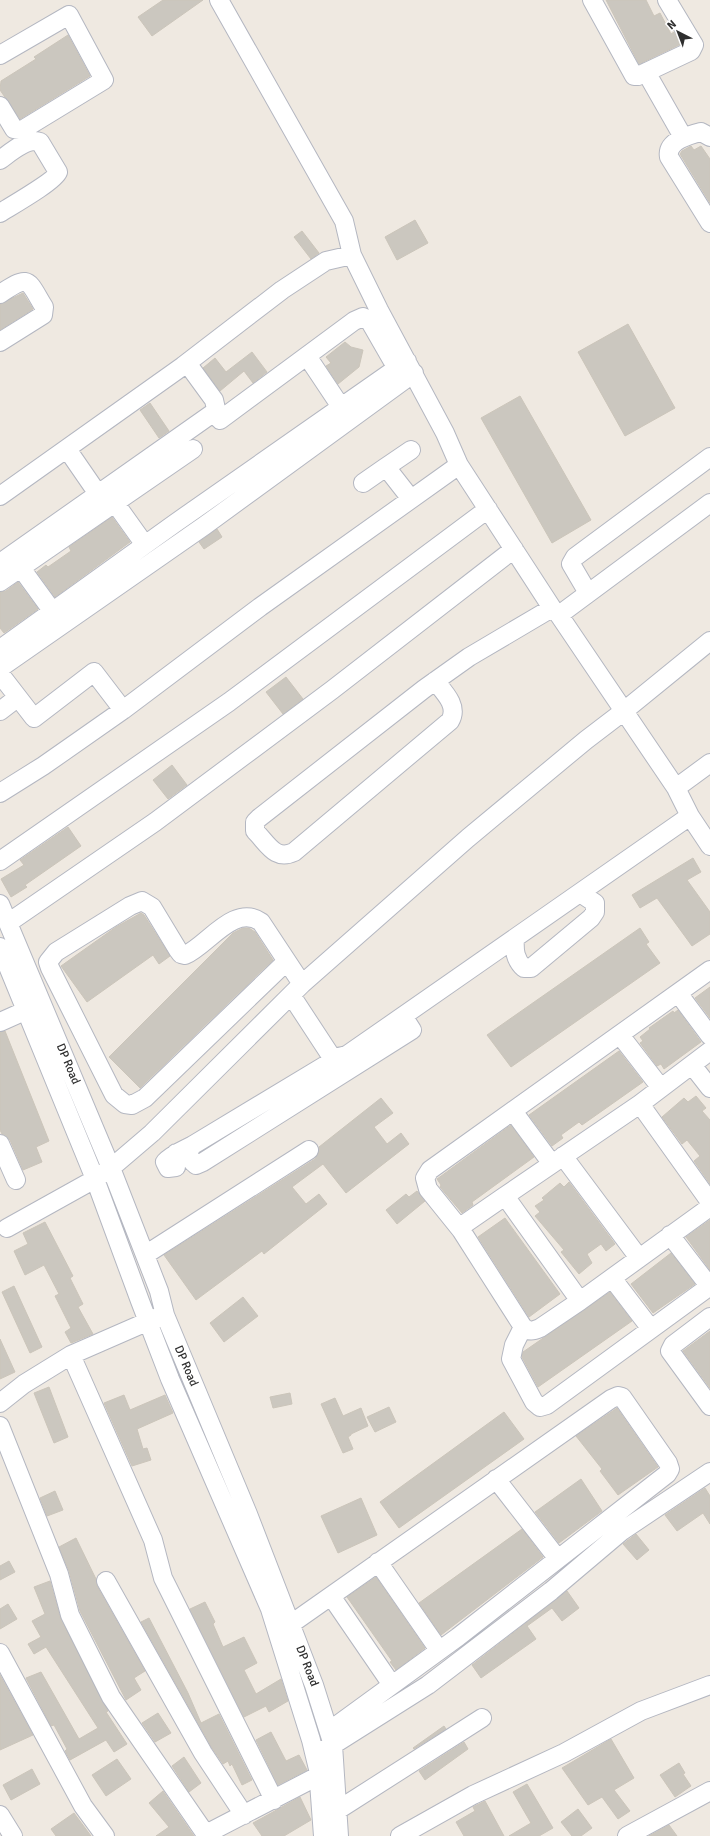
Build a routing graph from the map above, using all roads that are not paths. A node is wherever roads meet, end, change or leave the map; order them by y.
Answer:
1 (219, 0) edge
2 (592, 0) edge
3 (667, 0) edge
4 (0, 55) edge
5 (646, 72) junction
6 (0, 106) edge
7 (683, 137) junction
8 (710, 137) edge
9 (0, 160) edge
10 (0, 213) edge
11 (710, 223) edge
12 (352, 255) junction
13 (0, 294) edge
14 (0, 342) edge
15 (307, 356) junction
16 (404, 362) junction
17 (187, 363) junction
18 (337, 401) junction
19 (220, 420) dead end
20 (67, 449) junction
21 (193, 449) dead end
22 (411, 450) dead end
23 (710, 457) edge
24 (254, 461) dead end
25 (459, 465) junction
26 (386, 467) junction
27 (363, 483) dead end
28 (98, 494) junction
29 (0, 496) edge
30 (412, 499) junction
31 (115, 503) junction
32 (710, 503) edge
33 (488, 509) junction
34 (145, 545) junction
35 (514, 549) junction
36 (7, 559) edge
37 (0, 582) edge
38 (588, 593) junction
39 (53, 612) junction
40 (556, 612) junction
41 (710, 642) edge
42 (0, 649) edge
43 (0, 668) edge
44 (0, 674) edge
45 (435, 681) junction
46 (17, 698) junction
47 (123, 710) junction
48 (0, 711) edge
49 (624, 711) junction
50 (710, 762) edge
51 (676, 788) junction
52 (0, 793) edge
53 (690, 816) junction
54 (707, 836) edge
55 (0, 861) edge
56 (580, 893) junction
57 (0, 904) edge
58 (8, 922) junction
59 (516, 938) junction
60 (0, 947) edge
61 (286, 962) junction
62 (710, 970) edge
63 (296, 990) junction
64 (678, 993) junction
65 (42, 1003) junction
66 (25, 1010) junction
67 (403, 1016) junction
68 (0, 1022) edge
69 (620, 1035) junction
70 (710, 1036) edge
71 (710, 1051) edge
72 (340, 1057) junction
73 (692, 1065) junction
74 (661, 1088) junction
75 (710, 1088) edge
76 (640, 1104) junction
77 (513, 1111) junction
78 (0, 1144) edge
79 (193, 1145) junction
80 (308, 1150) dead end
81 (176, 1154) dead end
82 (558, 1160) junction
83 (111, 1168) junction
84 (95, 1179) junction
85 (16, 1180) dead end
86 (505, 1196) junction
87 (710, 1202) edge
88 (710, 1207) edge
89 (8, 1228) dead end
90 (461, 1230) junction
91 (670, 1235) junction
92 (145, 1255) junction
93 (639, 1258) junction
94 (612, 1278) junction
95 (710, 1287) edge
96 (580, 1301) junction
97 (165, 1316) junction
98 (710, 1317) edge
99 (148, 1321) junction
100 (523, 1327) junction
101 (651, 1329) junction
102 (71, 1355) junction
103 (0, 1403) edge
104 (710, 1406) edge
105 (0, 1426) edge
106 (710, 1472) edge
107 (496, 1479) junction
108 (244, 1503) junction
109 (228, 1512) junction
110 (558, 1559) junction
111 (378, 1562) junction
112 (106, 1581) dead end
113 (331, 1596) junction
114 (284, 1627) junction
115 (439, 1650) junction
116 (0, 1653) edge
117 (392, 1685) junction
118 (710, 1685) edge
119 (482, 1718) dead end
120 (331, 1738) junction
121 (314, 1753) junction
122 (318, 1776) junction
123 (710, 1791) edge
124 (274, 1800) junction
125 (338, 1810) junction
126 (0, 1814) edge
127 (244, 1815) junction
128 (206, 1835) edge
129 (13, 1836) edge
130 (105, 1836) edge
131 (323, 1836) edge
132 (339, 1836) edge
133 (400, 1836) edge
134 (627, 1836) edge

1 - 12 street
2 - 5 street
3 - 5 street
4 - 6 street
5 - 7 street
7 - 8 street
7 - 11 street
9 - 10 street
12 - 16 street
12 - 17 street
13 - 14 street
15 - 16 street
15 - 18 street
15 - 19 street
16 - 18 street
16 - 25 street
16 - 34 street
16 - 43 street
17 - 20 street
17 - 28 street
18 - 24 street
20 - 28 street
20 - 29 street
21 - 31 street
22 - 26 street
23 - 38 street
25 - 30 street
25 - 33 street
26 - 27 street
26 - 30 street
28 - 36 street
30 - 47 street
31 - 34 street
31 - 36 street
32 - 38 street
33 - 35 street
33 - 55 street
34 - 39 street
35 - 40 street
35 - 58 street
36 - 37 street
36 - 39 street
38 - 40 street
39 - 42 street
40 - 45 street
40 - 49 street
41 - 49 street
44 - 46 street
45 - 45 street
46 - 47 street
46 - 48 street
47 - 52 street
49 - 51 street
49 - 63 street
50 - 51 street
51 - 53 street
53 - 54 street
53 - 56 street
56 - 59 street
56 - 59 street
57 - 58 street, DP Road
58 - 65 street, DP Road
59 - 67 street
60 - 66 street, DP Road
61 - 61 street
61 - 63 street
62 - 64 street
63 - 72 street
63 - 83 street
64 - 69 street
64 - 70 street
65 - 66 street
65 - 83 street, DP Road
66 - 68 street
66 - 84 street, DP Road
67 - 72 street
67 - 79 street
69 - 74 street
69 - 77 street
71 - 73 street
72 - 79 street
73 - 74 street
73 - 75 street
74 - 76 street
76 - 82 street
76 - 87 street
77 - 82 street
77 - 90 street
78 - 85 street
79 - 81 street
80 - 92 street
82 - 86 street
82 - 93 street
83 - 84 street
83 - 92 street, DP Road
84 - 89 street
84 - 99 street, DP Road
86 - 90 street
86 - 96 street
88 - 91 street
90 - 100 street
91 - 93 street
91 - 95 street
92 - 97 street, DP Road
93 - 94 street
94 - 96 street
94 - 101 street
95 - 101 street
96 - 100 street
97 - 99 street
97 - 108 street, DP Road
98 - 104 street
99 - 102 street
99 - 109 street, DP Road
100 - 101 street
102 - 103 street
102 - 124 street
105 - 128 street
106 - 120 street
107 - 110 street
107 - 110 street
107 - 111 street
108 - 109 street
108 - 114 street, DP Road
109 - 114 street, DP Road
110 - 115 street
111 - 113 street
111 - 115 street
112 - 127 street
113 - 114 street
113 - 117 street
114 - 120 street, DP Road
114 - 121 street, DP Road
115 - 117 street
116 - 130 street
117 - 120 street
118 - 133 street
119 - 125 street
120 - 121 street
120 - 125 street, DP Road
121 - 122 street, DP Road
122 - 124 street
122 - 131 street, DP Road
123 - 134 street
124 - 127 street
125 - 132 street, DP Road
126 - 129 street
127 - 128 street

